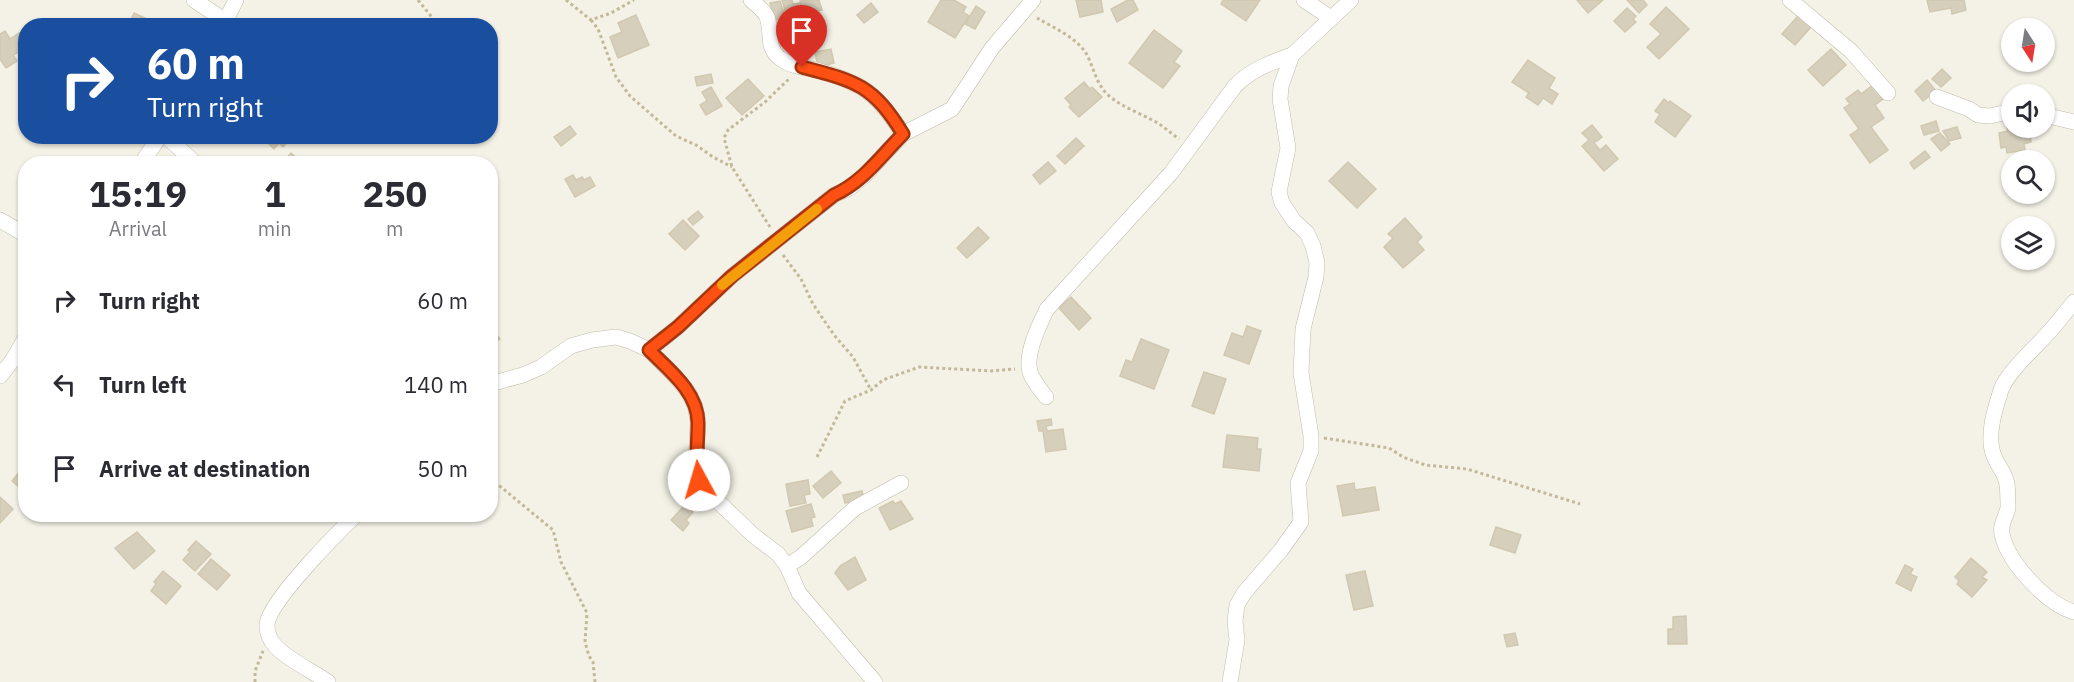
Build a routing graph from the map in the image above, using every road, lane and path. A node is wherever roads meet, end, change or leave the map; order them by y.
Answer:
1 (194, 0) edge
2 (236, 0) edge
3 (418, 0) edge
4 (567, 0) edge
5 (634, 0) edge
6 (751, 0) edge
7 (1304, 0) edge
8 (1351, 0) edge
9 (1790, 0) edge
10 (1028, 5) edge
11 (219, 18) edge
12 (229, 18) edge
13 (433, 18) edge
14 (1331, 18) junction
15 (591, 20) junction
16 (1292, 55) junction
17 (802, 67) junction
18 (1888, 93) dead end
19 (1937, 97) dead end
20 (2001, 114) edge
21 (2055, 118) edge
22 (2074, 122) edge
23 (903, 134) junction
24 (173, 144) edge
25 (1190, 147) junction
26 (186, 156) edge
27 (732, 167) junction
28 (0, 220) edge
29 (18, 230) edge
30 (777, 241) junction
31 (2074, 302) edge
32 (649, 350) junction
33 (18, 351) edge
34 (1030, 375) junction
35 (0, 376) edge
36 (498, 382) edge
37 (871, 390) junction
38 (1046, 397) dead end
39 (1311, 436) junction
40 (818, 457) dead end
41 (901, 483) dead end
42 (498, 485) edge
43 (1580, 504) dead end
44 (349, 522) edge
45 (787, 566) junction
46 (2074, 612) edge
47 (270, 640) junction
48 (255, 682) edge
49 (328, 682) edge
50 (595, 682) edge
51 (875, 682) edge
52 (1230, 682) edge

1 - 11 street
2 - 12 street
3 - 13 path
4 - 15 path
5 - 15 path
6 - 17 street
7 - 14 street
8 - 14 street
9 - 18 street
10 - 23 street
10 - 25 path
14 - 16 street
15 - 27 path
16 - 25 street
16 - 39 street
17 - 23 street
17 - 27 path
19 - 20 street
21 - 22 street
23 - 30 street
24 - 26 street
25 - 34 street
27 - 30 path
28 - 29 street
30 - 32 street
30 - 37 path
31 - 46 street
32 - 36 street
32 - 45 street
33 - 35 street
34 - 37 path
34 - 38 street
37 - 40 path
39 - 43 path
39 - 52 street
41 - 45 street
42 - 50 path
44 - 47 street
45 - 51 street
47 - 48 path
47 - 49 street

